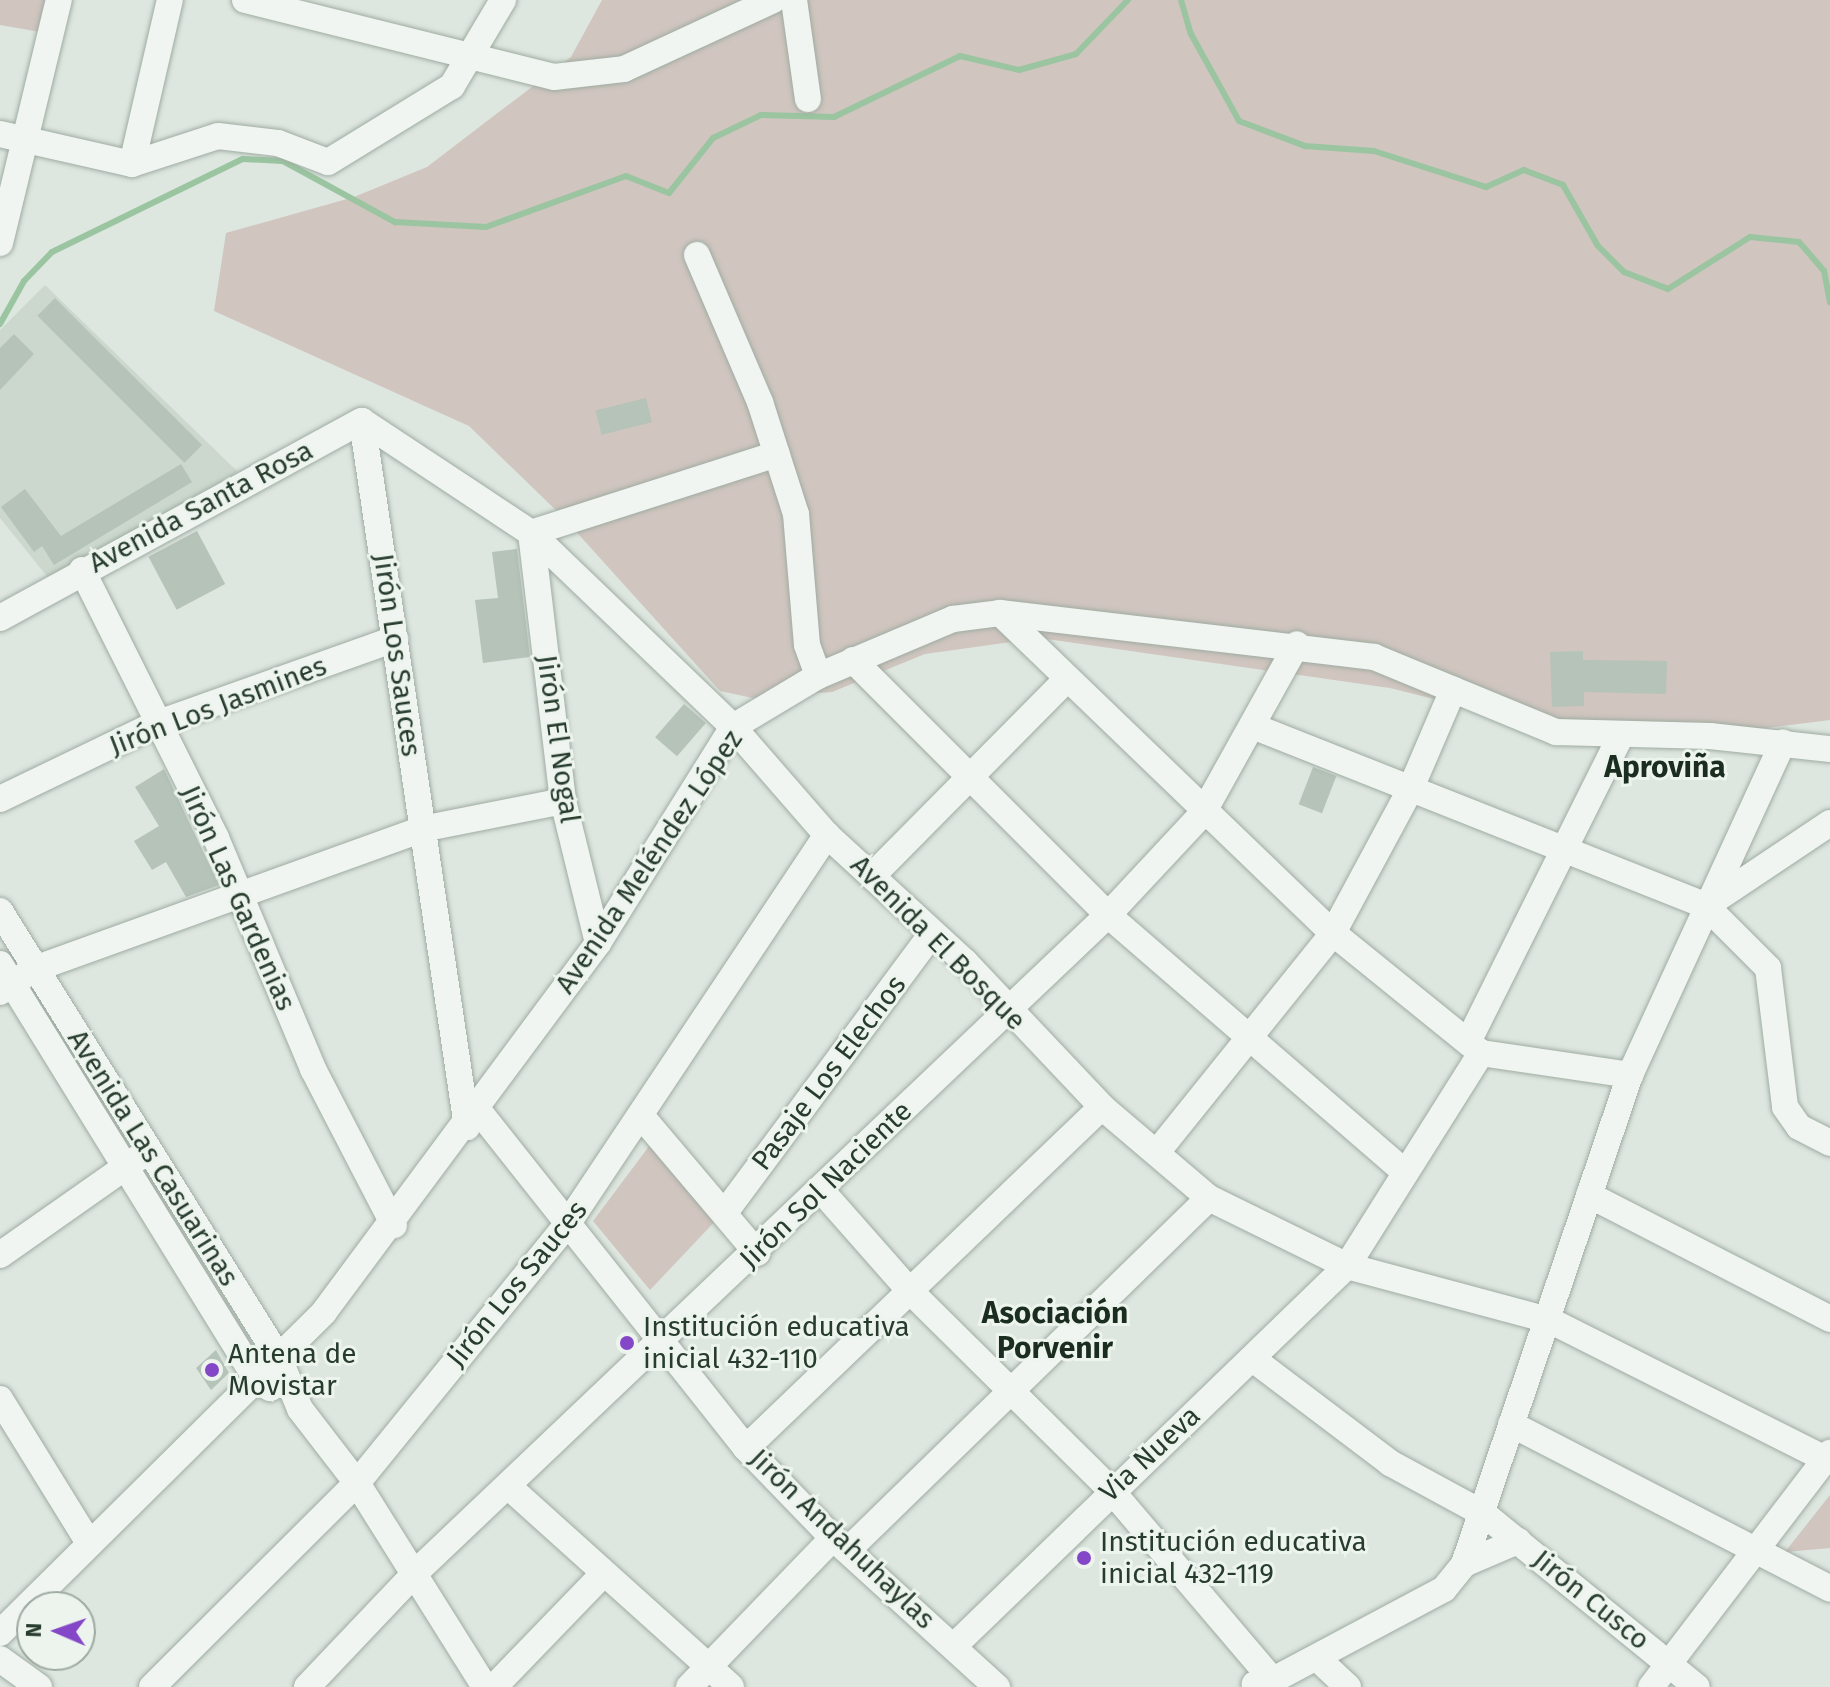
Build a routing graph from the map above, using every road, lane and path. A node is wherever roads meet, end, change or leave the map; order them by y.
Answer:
1 (59, 0) edge
2 (170, 0) edge
3 (245, 0) edge
4 (503, 0) edge
5 (773, 0) edge
6 (794, 0) edge
7 (471, 58) junction
8 (808, 99) dead end
9 (12, 137) edge
10 (132, 164) junction
11 (0, 243) edge
12 (697, 255) dead end
13 (362, 421) junction
14 (777, 454) junction
15 (531, 533) junction
16 (82, 570) junction
17 (1000, 613) junction
18 (0, 618) edge
19 (395, 639) junction
20 (1297, 644) junction
21 (853, 660) junction
22 (818, 676) junction
23 (1067, 679) junction
24 (1453, 690) junction
25 (156, 724) junction
26 (733, 727) junction
27 (1255, 727) junction
28 (1620, 737) junction
29 (1783, 743) junction
30 (1830, 749) edge
31 (968, 780) junction
32 (1411, 788) junction
33 (0, 799) edge
34 (563, 801) junction
35 (1203, 813) junction
36 (1830, 823) edge
37 (422, 829) junction
38 (827, 835) junction
39 (1565, 852) junction
40 (873, 875) junction
41 (242, 898) junction
42 (1706, 906) junction
43 (0, 911) edge
44 (1108, 915) junction
45 (1333, 933) junction
46 (932, 934) junction
47 (598, 943) junction
48 (34, 969) junction
49 (4, 980) edge
50 (1007, 1011) junction
51 (1253, 1040) junction
52 (1475, 1047) junction
53 (1630, 1075) junction
54 (1102, 1107) junction
55 (472, 1118) junction
56 (643, 1118) junction
57 (1830, 1143) edge
58 (1158, 1151) junction
59 (138, 1158) junction
60 (1404, 1171) junction
61 (820, 1189) junction
62 (1589, 1195) junction
63 (1209, 1198) junction
64 (726, 1211) junction
65 (568, 1223) junction
66 (394, 1225) junction
67 (757, 1253) junction
68 (0, 1255) edge
69 (1347, 1266) junction
70 (910, 1291) junction
71 (1830, 1319) edge
72 (1549, 1320) junction
73 (660, 1343) junction
74 (279, 1358) junction
75 (1254, 1360) junction
76 (256, 1379) junction
77 (1011, 1392) junction
78 (0, 1399) edge
79 (300, 1409) junction
80 (1511, 1424) junction
81 (9, 1438) edge
82 (746, 1448) junction
83 (1827, 1456) edge
84 (357, 1483) junction
85 (508, 1486) junction
86 (1110, 1489) junction
87 (1484, 1514) junction
88 (1518, 1541) junction
89 (89, 1543) junction
90 (841, 1544) junction
91 (1753, 1550) junction
92 (1464, 1564) junction
93 (415, 1573) junction
94 (604, 1573) junction
95 (1830, 1589) edge
96 (0, 1633) edge
97 (955, 1645) junction
98 (0, 1659) edge
99 (1318, 1659) junction
100 (1669, 1663) junction
101 (709, 1666) junction
102 (1259, 1684) edge
103 (39, 1687) edge
104 (152, 1687) edge
105 (307, 1687) edge
106 (485, 1687) edge
107 (494, 1687) edge
108 (689, 1687) edge
109 (731, 1687) edge
110 (997, 1687) edge
111 (1348, 1687) edge
112 (1651, 1687) edge
113 (1697, 1687) edge

1 - 9 street
2 - 10 street
3 - 7 street
4 - 7 street
5 - 7 street
6 - 8 street
7 - 10 street
9 - 10 street
9 - 11 street
12 - 14 street
13 - 15 street, Avenida El Bosque
13 - 16 street, Avenida Santa Rosa
13 - 19 street, Jirón Los Sauces
14 - 15 street
14 - 22 street
15 - 26 street, Avenida El Bosque
15 - 34 street, Jirón El Nogal
16 - 18 street, Avenida Santa Rosa
16 - 25 street, Jirón Las Gardenias
17 - 20 street, Avenida Meléndez López
17 - 21 street, Avenida Meléndez López
17 - 23 street
19 - 25 street, Jirón Los Jasmines
19 - 37 street, Jirón Los Sauces
20 - 24 street, Avenida Meléndez López
20 - 27 street, Jirón Sol Naciente
21 - 22 street, Avenida Meléndez López
21 - 31 street
22 - 26 street, Avenida Meléndez López
23 - 31 street
23 - 35 street
24 - 28 street, Avenida Meléndez López
24 - 32 street
25 - 33 street, Jirón Los Jasmines
25 - 41 street, Jirón Las Gardenias
26 - 38 street, Avenida El Bosque
26 - 47 street, Avenida Meléndez López
27 - 32 street
27 - 35 street, Jirón Sol Naciente
28 - 29 street, Avenida Meléndez López
28 - 39 street, Via Nueva
29 - 30 street, Avenida Meléndez López
29 - 42 street
31 - 40 street
31 - 44 street
32 - 39 street
32 - 45 street
34 - 37 street
34 - 47 street, Jirón El Nogal
35 - 44 street, Jirón Sol Naciente
35 - 45 street
36 - 42 street
37 - 41 street
37 - 55 street, Jirón Los Sauces
38 - 40 street, Avenida El Bosque
38 - 56 street, Jirón Los Sauces
39 - 42 street
39 - 52 street, Via Nueva
40 - 46 street, Avenida El Bosque
41 - 48 street
41 - 66 street, Jirón Las Gardenias
42 - 53 street
42 - 57 street
43 - 48 street, Avenida Las Casuarinas
44 - 50 street, Jirón Sol Naciente
44 - 51 street
45 - 51 street
45 - 52 street
46 - 50 street, Avenida El Bosque
46 - 64 street, Pasaje Los Elechos
47 - 55 street, Avenida Meléndez López
48 - 49 street
48 - 59 street, Avenida Las Casuarinas
49 - 59 street, Avenida Las Casuarinas
50 - 54 street, Avenida El Bosque
50 - 61 street, Jirón Sol Naciente
51 - 58 street
51 - 60 street
52 - 53 street
52 - 60 street, Via Nueva
53 - 62 street
54 - 58 street, Avenida El Bosque
54 - 70 street
55 - 65 street
55 - 66 street, Avenida Meléndez López
56 - 64 street
56 - 65 street, Jirón Los Sauces
58 - 63 street, Avenida El Bosque
59 - 68 street
59 - 74 street, Avenida Las Casuarinas
59 - 76 street, Avenida Las Casuarinas
60 - 69 street, Via Nueva
61 - 67 street, Jirón Sol Naciente
61 - 70 street
62 - 71 street
62 - 72 street
63 - 69 street, Avenida El Bosque
63 - 77 street
64 - 67 street
65 - 73 street, Jirón Andahuhaylas
65 - 84 street, Jirón Los Sauces
66 - 74 street, Avenida Meléndez López
67 - 73 street, Jirón Sol Naciente
69 - 72 street, Avenida El Bosque
69 - 75 street, Via Nueva
70 - 77 street
70 - 82 street
72 - 80 street
72 - 83 street, Avenida El Bosque
73 - 82 street, Jirón Andahuhaylas
73 - 85 street, Jirón Sol Naciente
74 - 76 street, Avenida Meléndez López
74 - 79 street, Avenida Las Casuarinas
75 - 86 street, Via Nueva
75 - 87 street, Jirón Cusco
76 - 79 street, Avenida Las Casuarinas
76 - 89 street, Avenida Meléndez López
77 - 86 street
77 - 90 street
78 - 81 street
79 - 84 street, Avenida Las Casuarinas
80 - 87 street
80 - 91 street
81 - 89 street
82 - 90 street, Jirón Andahuhaylas
83 - 91 street
84 - 93 street, Avenida Las Casuarinas
84 - 104 street, Jirón Los Sauces
85 - 93 street, Jirón Sol Naciente
85 - 94 street
86 - 97 street, Via Nueva
86 - 102 street
87 - 88 street, Jirón Cusco
87 - 92 street
88 - 92 street
88 - 100 street, Jirón Cusco
89 - 96 street, Avenida Meléndez López
90 - 97 street, Jirón Andahuhaylas
90 - 101 street
91 - 95 street
91 - 100 street
92 - 99 street
93 - 105 street, Jirón Sol Naciente
93 - 106 street, Avenida Las Casuarinas
94 - 101 street
94 - 107 street
97 - 110 street, Jirón Andahuhaylas
98 - 103 street
99 - 102 street
99 - 111 street
100 - 112 street
100 - 113 street, Jirón Cusco
101 - 108 street
101 - 109 street

